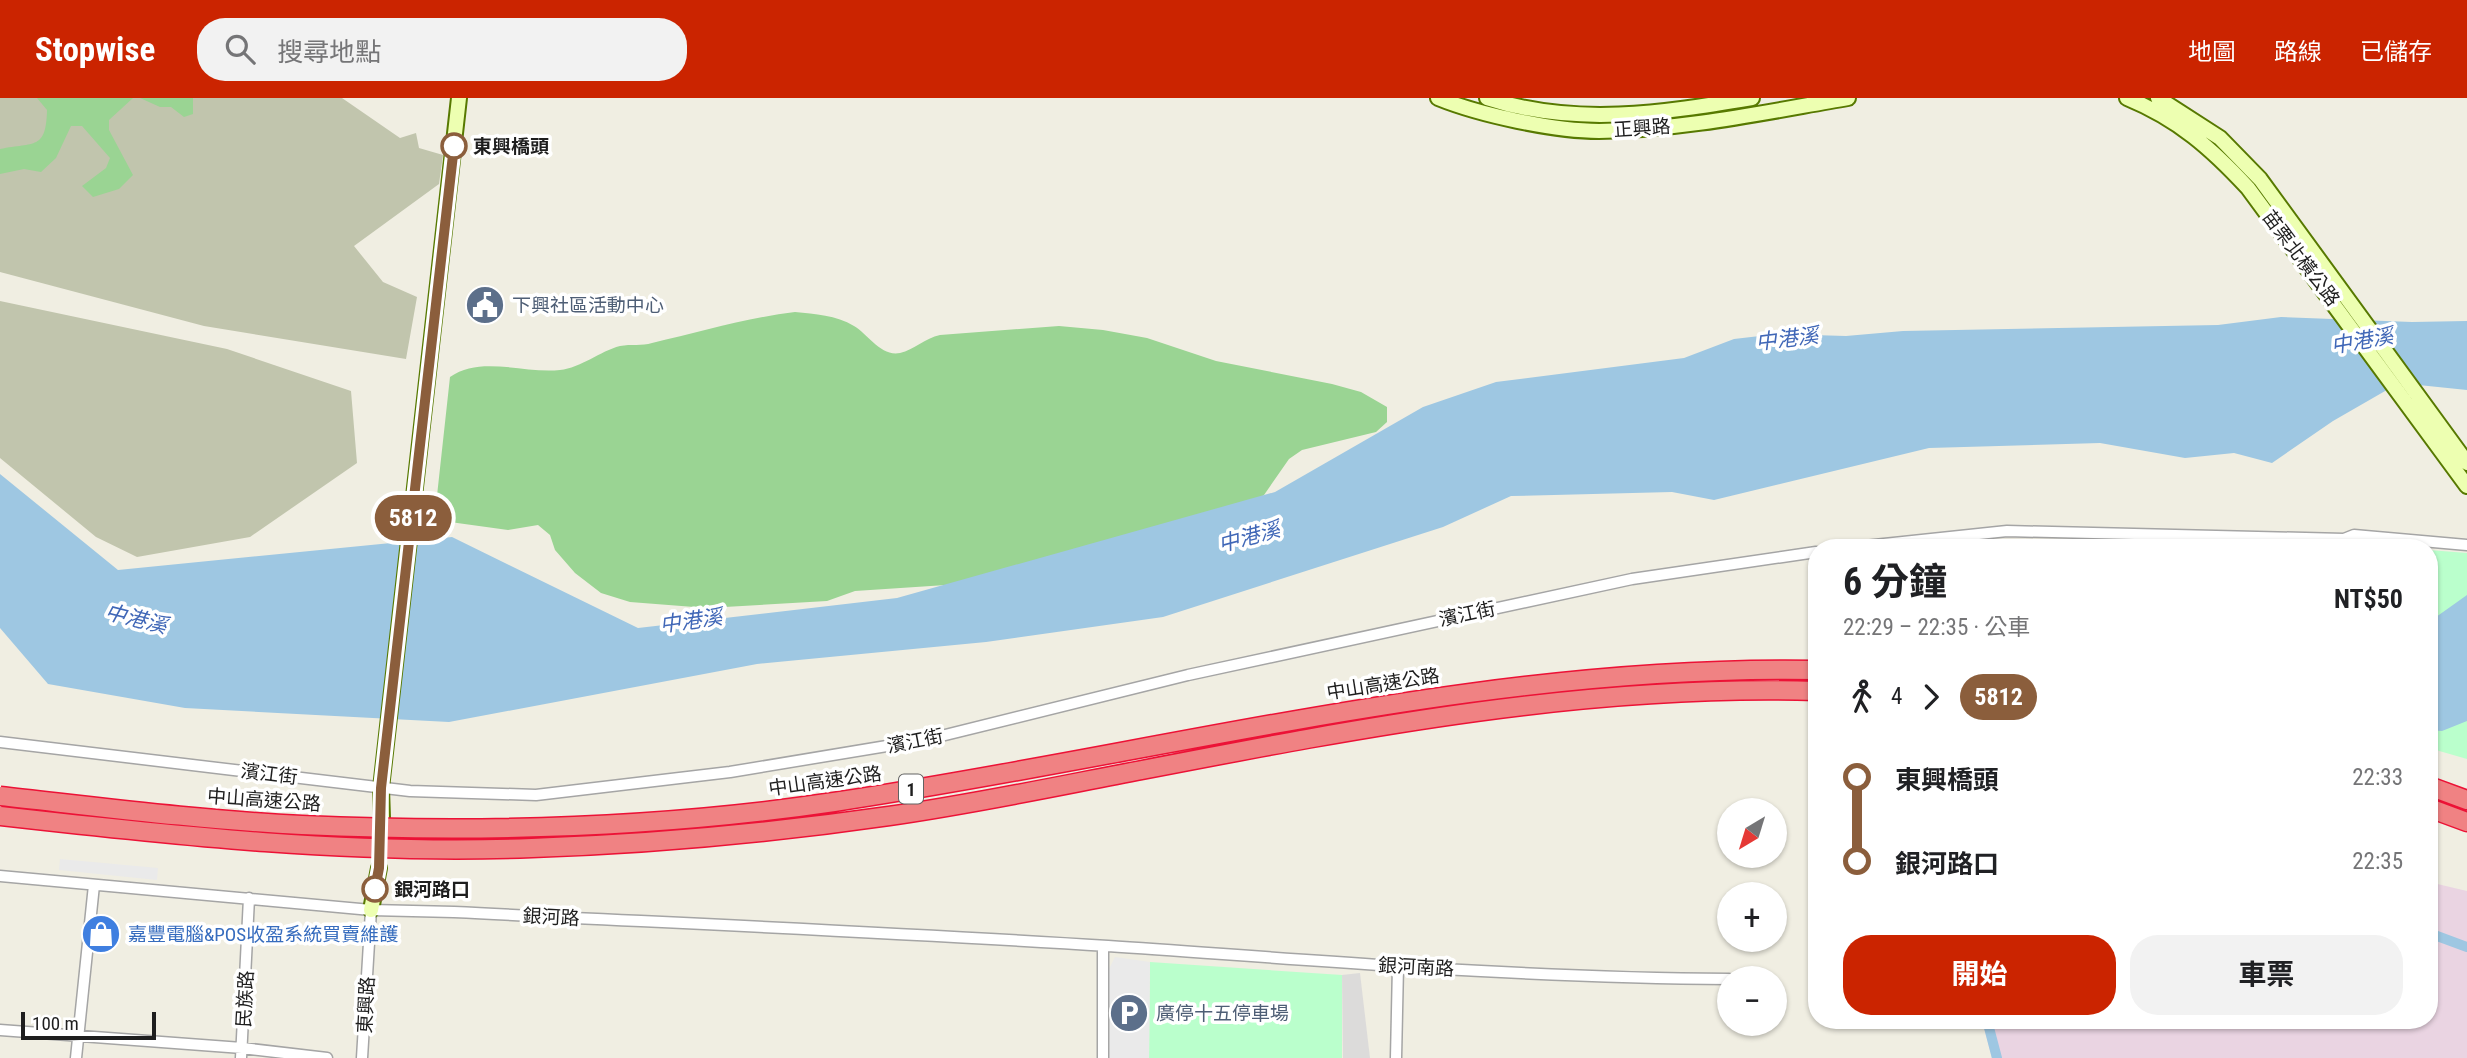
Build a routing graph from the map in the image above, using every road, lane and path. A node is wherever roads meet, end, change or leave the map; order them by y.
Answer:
1 (459, 98) edge
2 (1437, 98) edge
3 (1487, 98) edge
4 (1752, 98) edge
5 (1848, 98) edge
6 (2127, 98) edge
7 (2158, 98) edge
8 (2467, 463) edge
9 (2467, 486) edge
10 (1931, 539) edge
11 (2344, 539) edge
12 (2344, 539) edge
13 (2399, 539) edge
14 (2438, 542) edge
15 (2467, 545) edge
16 (1808, 553) edge
17 (1808, 670) edge
18 (1808, 691) edge
19 (0, 742) edge
20 (381, 788) junction
21 (2438, 789) edge
22 (0, 796) edge
23 (2467, 800) edge
24 (2438, 811) edge
25 (0, 816) edge
26 (382, 818) dead end
27 (2467, 822) edge
28 (379, 868) dead end
29 (0, 876) edge
30 (94, 885) junction
31 (249, 898) junction
32 (371, 910) junction
33 (1103, 946) junction
34 (1398, 966) junction
35 (1717, 979) edge
36 (0, 1030) edge
37 (78, 1036) junction
38 (242, 1053) edge
39 (76, 1058) edge
40 (327, 1058) edge
41 (362, 1058) edge
42 (1102, 1058) edge
43 (1396, 1058) edge

1 - 20 main road
2 - 5 main road, 正興路
3 - 4 main road, 正興路
6 - 9 main road, 苗栗北橫公路
7 - 8 main road, 苗栗北橫公路
10 - 12 street
11 - 13 street
14 - 15 street
16 - 20 street, 濱江街
17 - 22 highway, 中山高速公路 / 1, bridge
18 - 25 highway, 1, bridge
19 - 20 street, 濱江街
20 - 26 main road
21 - 23 highway
24 - 27 highway
28 - 32 main road, 東興路
29 - 30 street, 銀河路
30 - 31 street, 銀河路
30 - 37 street
31 - 32 street, 銀河路
31 - 38 street, 民族路
32 - 33 street, 銀河路
32 - 41 street, 東興路
33 - 34 street, 銀河南路
33 - 42 street
34 - 35 street, 銀河南路
34 - 43 street
36 - 37 street
37 - 38 street
37 - 39 street
38 - 40 street

